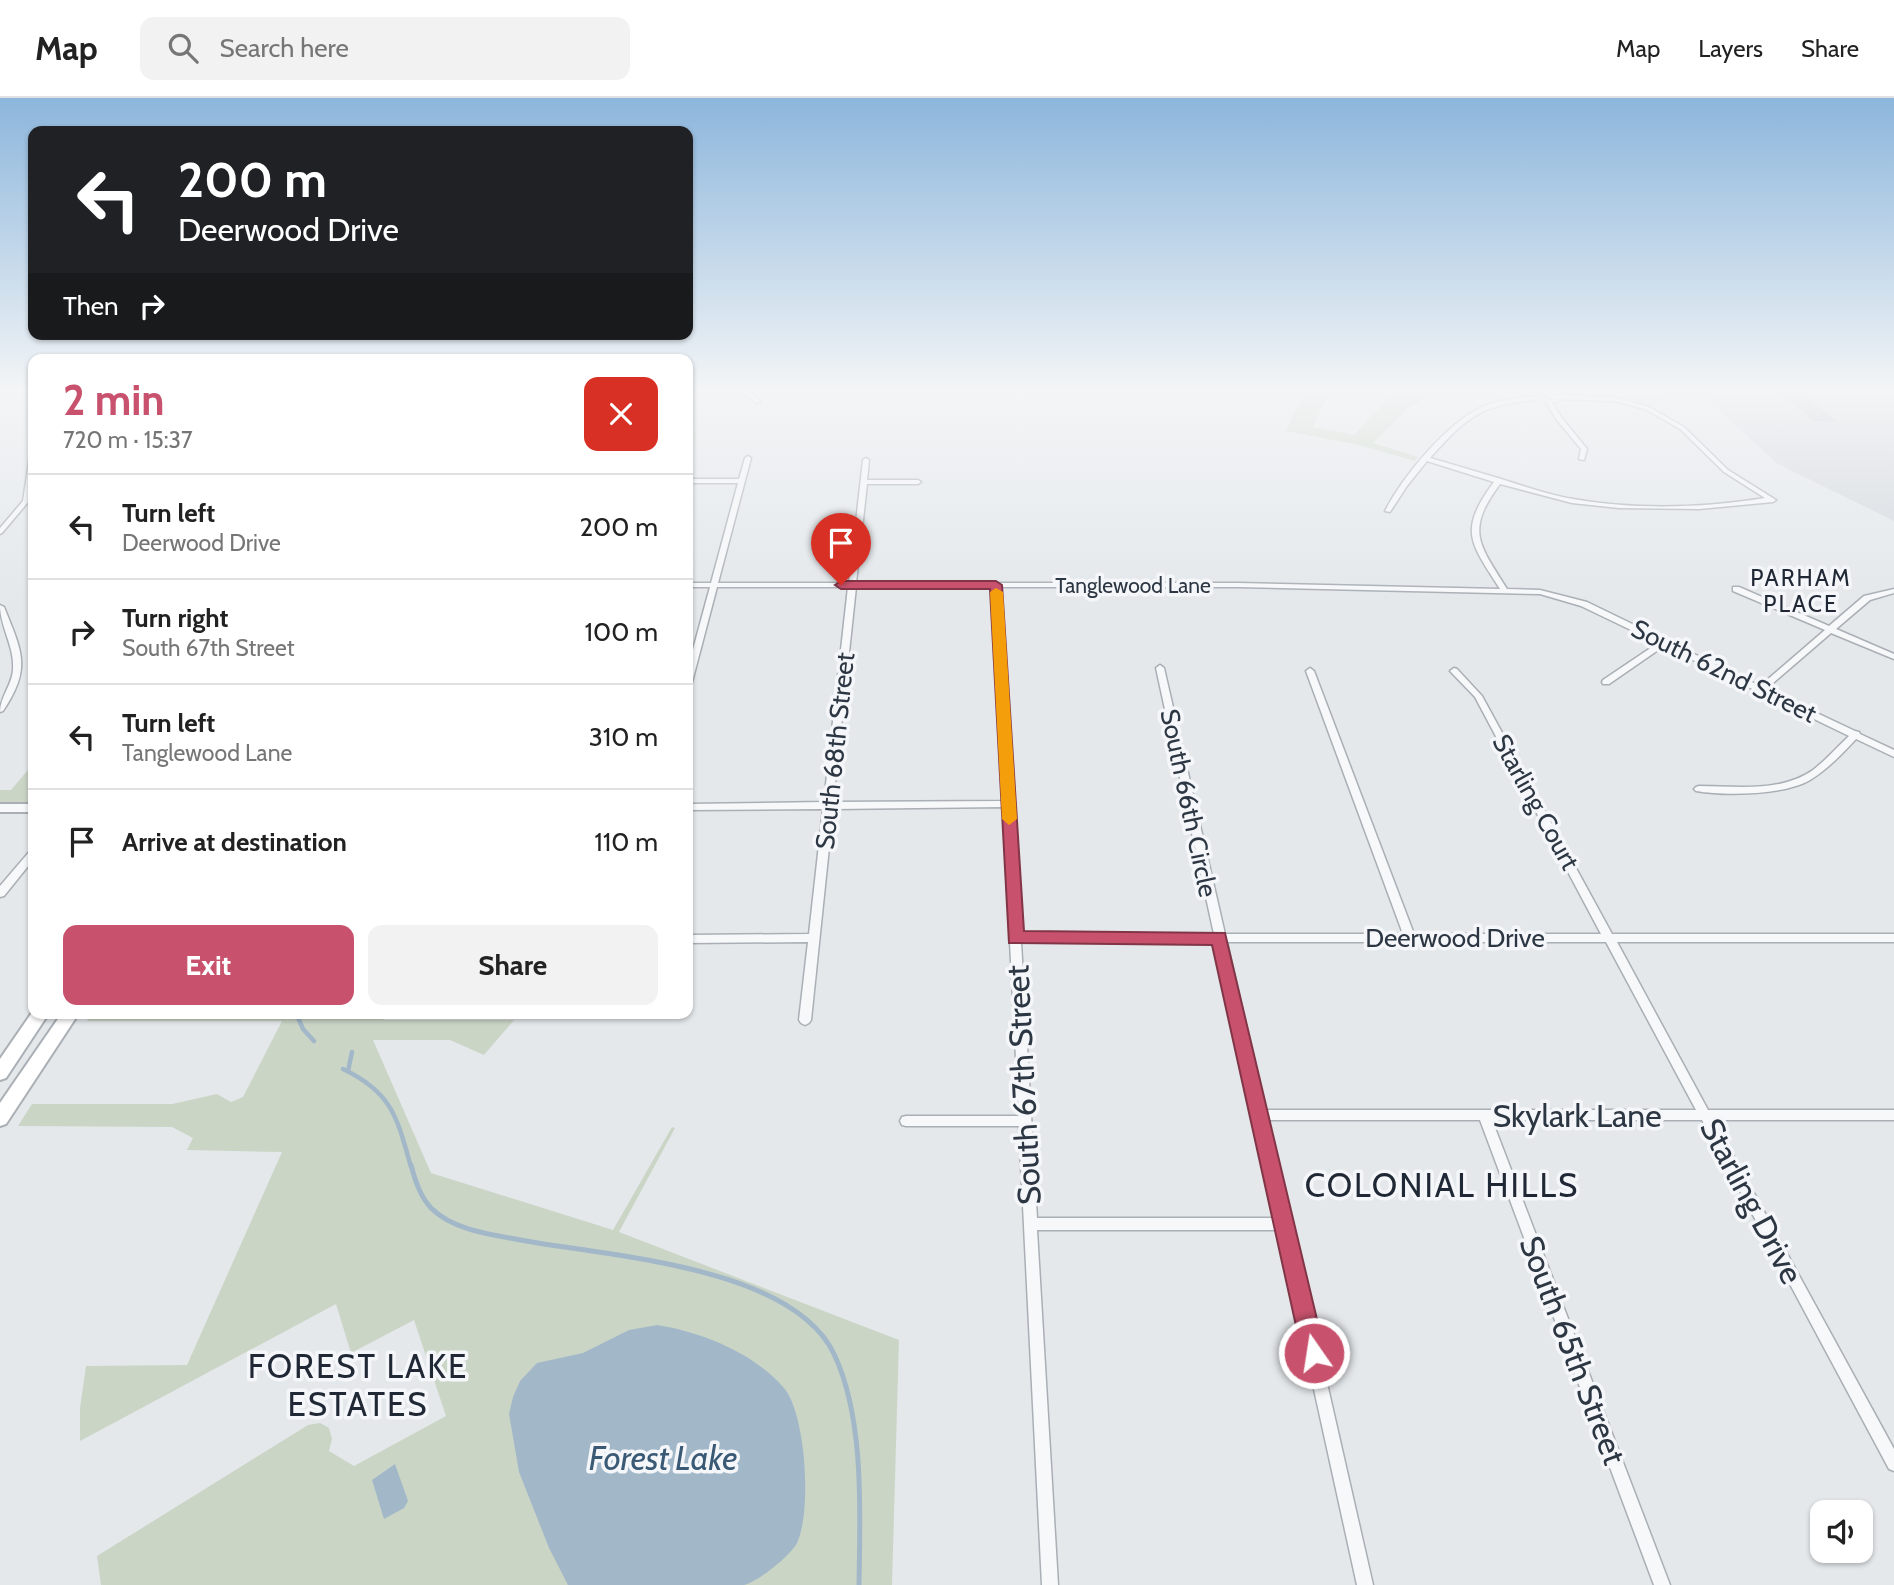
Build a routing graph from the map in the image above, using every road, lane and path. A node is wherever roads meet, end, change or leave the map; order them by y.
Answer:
1 (747, 461) edge
2 (866, 461) edge
3 (1426, 461) edge
4 (1436, 461) edge
5 (1717, 461) edge
6 (1499, 480) junction
7 (693, 481) edge
8 (741, 481) junction
9 (864, 482) junction
10 (918, 482) dead end
11 (28, 494) edge
12 (28, 511) edge
13 (1388, 511) dead end
14 (20, 512) junction
15 (0, 532) edge
16 (713, 584) junction
17 (693, 585) edge
18 (852, 585) junction
19 (996, 585) junction
20 (1735, 589) dead end
21 (1504, 590) junction
22 (1894, 591) edge
23 (1552, 594) joint
24 (0, 607) edge
25 (2, 620) edge
26 (1831, 629) junction
27 (1664, 642) junction
28 (1894, 657) edge
29 (693, 662) edge
30 (1160, 668) dead end
31 (1310, 671) dead end
32 (1454, 671) dead end
33 (1606, 682) dead end
34 (1762, 688) junction
35 (0, 709) edge
36 (1856, 734) junction
37 (1894, 754) edge
38 (1699, 789) dead end
39 (1009, 804) junction
40 (829, 806) junction
41 (693, 807) edge
42 (0, 808) edge
43 (28, 808) edge
44 (28, 860) edge
45 (0, 893) edge
46 (1894, 937) edge
47 (814, 938) junction
48 (1016, 938) junction
49 (1219, 938) junction
50 (1410, 938) junction
51 (1611, 938) junction
52 (693, 939) edge
53 (37, 1019) edge
54 (67, 1019) edge
55 (805, 1020) dead end
56 (0, 1073) edge
57 (5, 1105) edge
58 (1261, 1115) junction
59 (1483, 1115) junction
60 (1706, 1115) junction
61 (1894, 1115) edge
62 (0, 1118) edge
63 (906, 1121) dead end
64 (1025, 1121) junction
65 (1031, 1224) junction
66 (1285, 1224) junction
67 (1894, 1464) edge
68 (1050, 1585) edge
69 (1365, 1585) edge
70 (1662, 1585) edge

1 - 8 street
2 - 9 street, South 68th Street
3 - 13 street
4 - 6 street
5 - 6 street
6 - 21 street
7 - 8 street
8 - 16 street
9 - 10 street
9 - 18 street, South 68th Street
11 - 14 street
12 - 14 street
14 - 15 street
16 - 17 street, Tanglewood Lane
16 - 18 street, Tanglewood Lane
16 - 29 street
18 - 19 street, Tanglewood Lane
18 - 40 street, South 68th Street
19 - 21 street, Tanglewood Lane
19 - 39 street, South 67th Street
20 - 26 street
21 - 23 street, Tanglewood Lane
22 - 26 street
23 - 27 street, South 62nd Street
24 - 25 street
25 - 35 street
26 - 28 street
26 - 34 street
27 - 33 street
27 - 34 street, South 62nd Street
30 - 49 street, South 66th Circle
31 - 50 street
32 - 51 street, Starling Court
34 - 36 street, South 62nd Street
36 - 37 street, South 62nd Street
36 - 38 street
39 - 40 street
39 - 48 street, South 67th Street
40 - 41 street
40 - 47 street, South 68th Street
42 - 43 street
44 - 45 street
46 - 51 street, Deerwood Drive
47 - 52 street
47 - 55 street, South 68th Street
48 - 49 street, Deerwood Drive
48 - 64 street, South 67th Street
49 - 50 street, Deerwood Drive
49 - 58 street, South 66th Circle
50 - 51 street, Deerwood Drive
51 - 60 street, Starling Drive
53 - 56 main road
54 - 57 main road
57 - 62 main road
58 - 59 street, Skylark Lane
58 - 66 street, South 66th Circle
59 - 60 street, Skylark Lane
59 - 70 street, South 65th Street
60 - 61 street, Skylark Lane
60 - 67 street, Starling Drive
63 - 64 street
64 - 65 street, South 67th Street
65 - 66 street
65 - 68 street, South 67th Street
66 - 69 street, South 66th Circle

